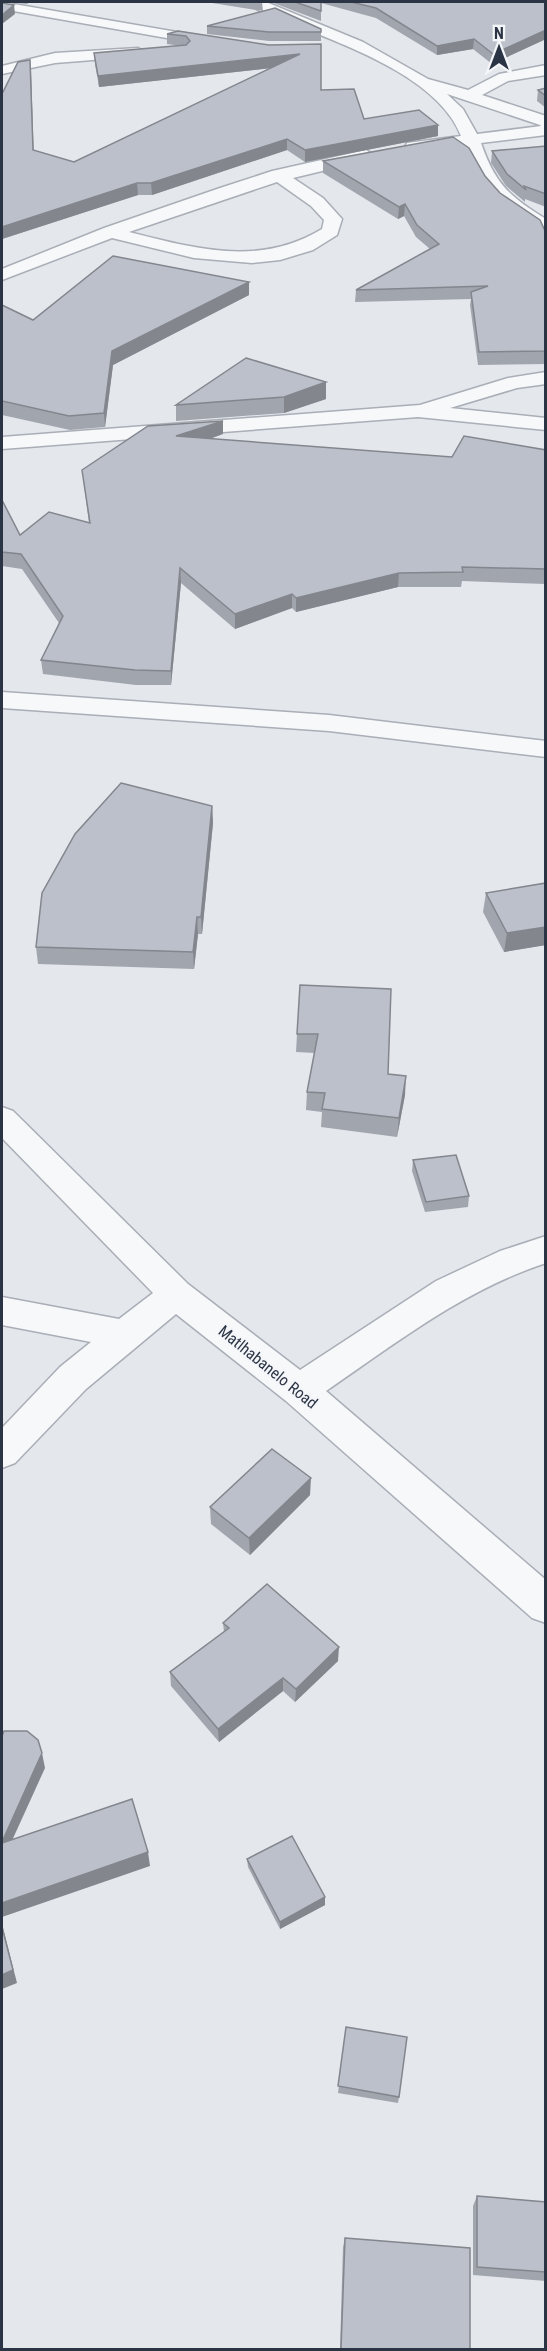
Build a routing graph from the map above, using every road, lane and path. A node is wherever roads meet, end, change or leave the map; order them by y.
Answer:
1 (255, 2) edge
2 (2, 5) edge
3 (359, 47) junction
4 (326, 48) dead end
5 (2, 70) edge
6 (546, 70) edge
7 (504, 77) junction
8 (424, 81) junction
9 (471, 95) junction
10 (546, 122) edge
11 (546, 130) edge
12 (471, 138) junction
13 (278, 175) junction
14 (546, 227) edge
15 (110, 232) junction
16 (7, 270) edge
17 (546, 378) edge
18 (418, 411) junction
19 (546, 424) edge
20 (2, 443) edge
21 (2, 700) edge
22 (546, 749) edge
23 (2, 1119) edge
24 (546, 1249) edge
25 (176, 1294) junction
26 (2, 1311) edge
27 (125, 1334) junction
28 (299, 1390) junction
29 (2, 1452) edge
30 (546, 1605) edge

1 - 3 street
2 - 5 street
3 - 4 street
3 - 8 street
6 - 7 street
7 - 8 street
7 - 9 street
8 - 9 street
8 - 12 street
9 - 10 street
11 - 12 street
12 - 13 street
12 - 14 street
13 - 15 street
13 - 15 street
15 - 16 street
17 - 18 street
18 - 19 street
18 - 20 street
21 - 22 street
23 - 25 street, Matlhabanelo Road
24 - 28 street
25 - 27 street
25 - 28 street, Matlhabanelo Road
26 - 27 street
27 - 29 street
28 - 30 street, Matlhabanelo Road

